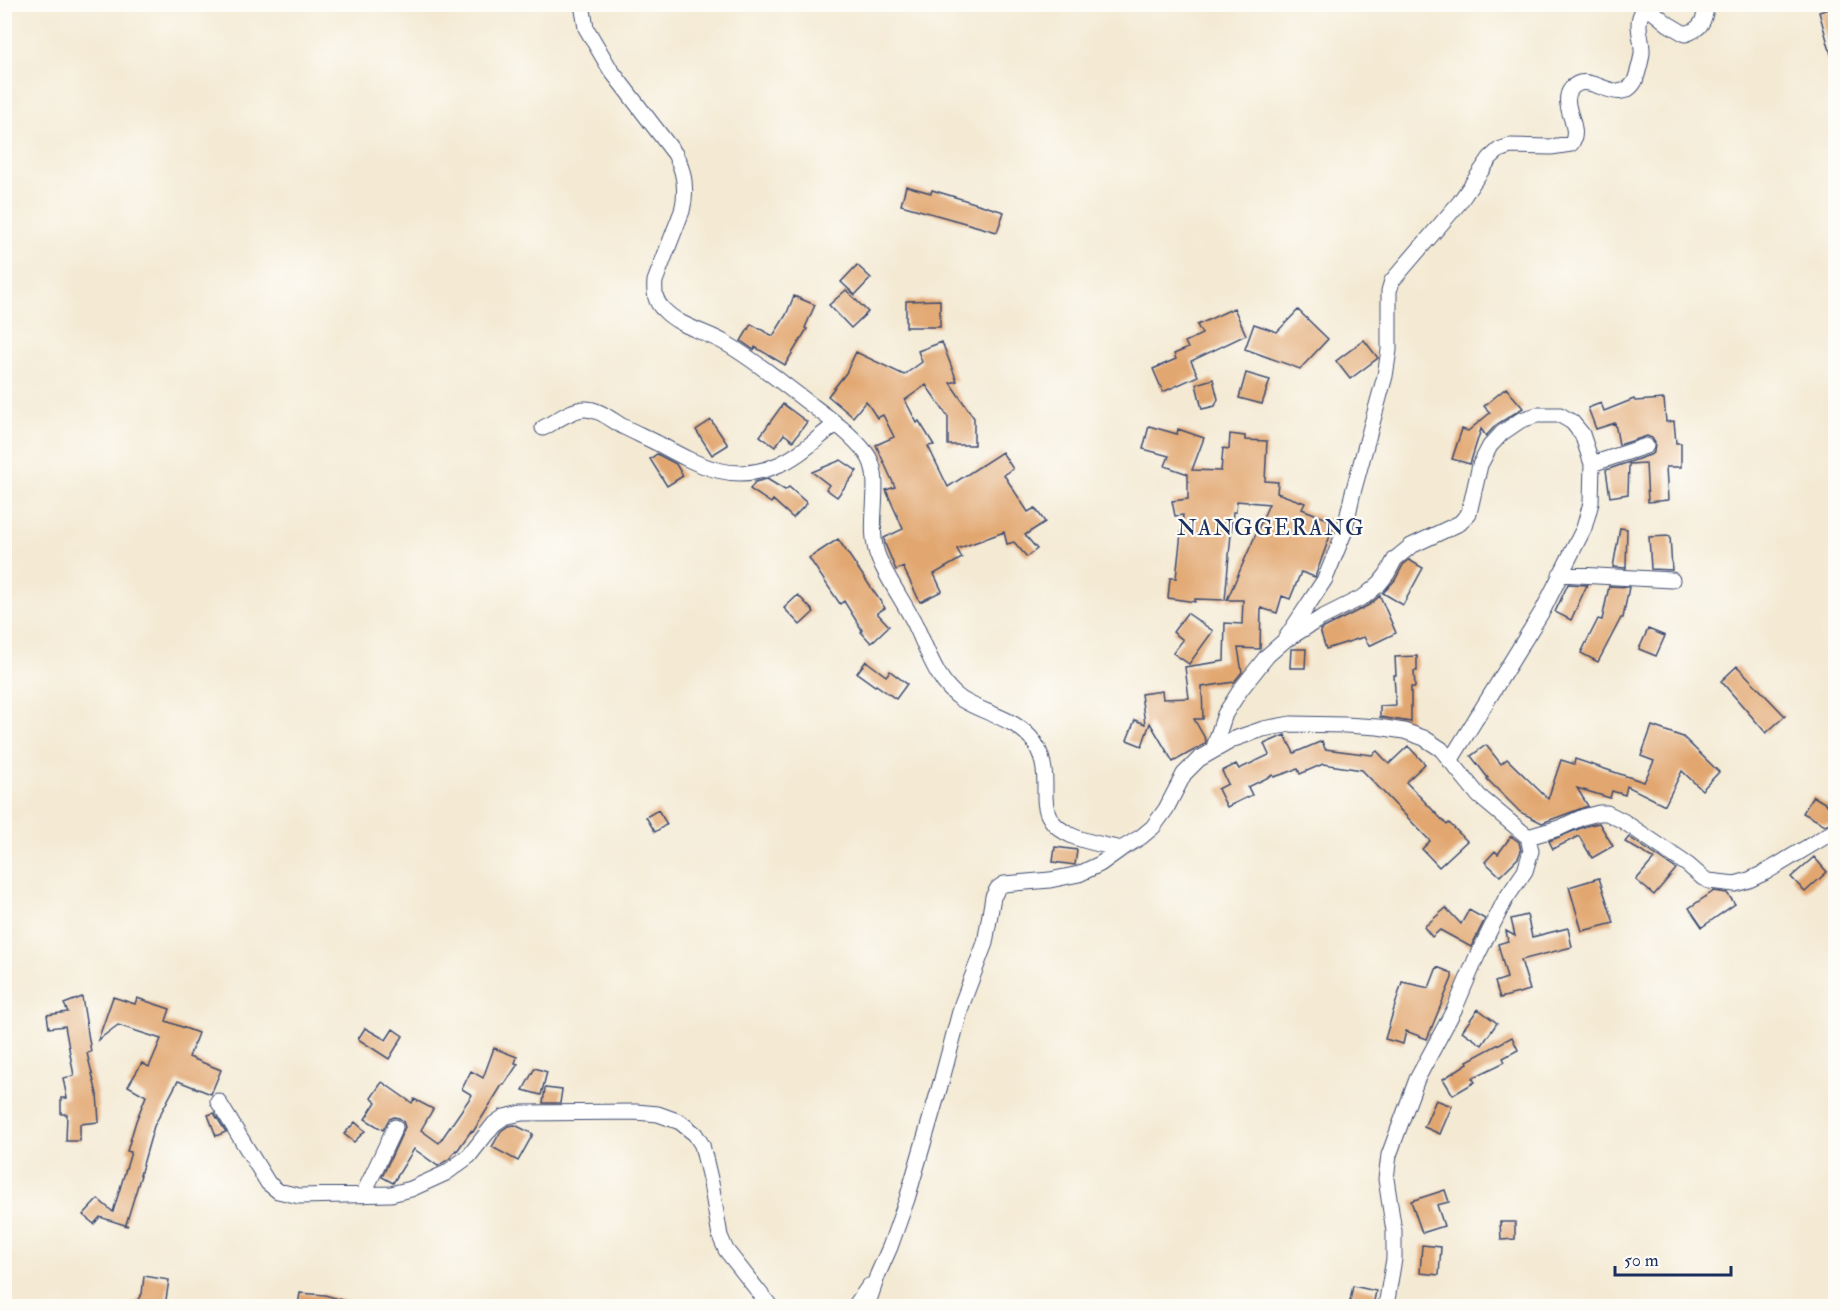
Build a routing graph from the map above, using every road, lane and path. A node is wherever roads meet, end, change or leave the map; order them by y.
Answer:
1 (585, 4) edge
2 (1707, 4) edge
3 (836, 424) junction
4 (543, 428) dead end
5 (1646, 446) dead end
6 (1592, 464) junction
7 (1560, 574) junction
8 (1671, 580) dead end
9 (1284, 641) junction
10 (1213, 750) junction
11 (1450, 761) junction
12 (1836, 830) edge
13 (1528, 837) junction
14 (1121, 849) junction
15 (218, 1101) dead end
16 (395, 1127) dead end
17 (363, 1195) junction
18 (878, 1274) junction
19 (770, 1306) edge
20 (855, 1306) edge
21 (867, 1306) edge
22 (1386, 1306) edge

1 - 3 street
2 - 9 street
3 - 4 street
3 - 14 street
5 - 6 street
6 - 7 street
6 - 9 street
7 - 8 street
7 - 11 street
9 - 10 street
10 - 11 street
10 - 14 street
11 - 13 street
12 - 13 street
13 - 22 street
14 - 18 street
15 - 17 street
16 - 17 street
17 - 19 street
18 - 20 street
18 - 21 street

